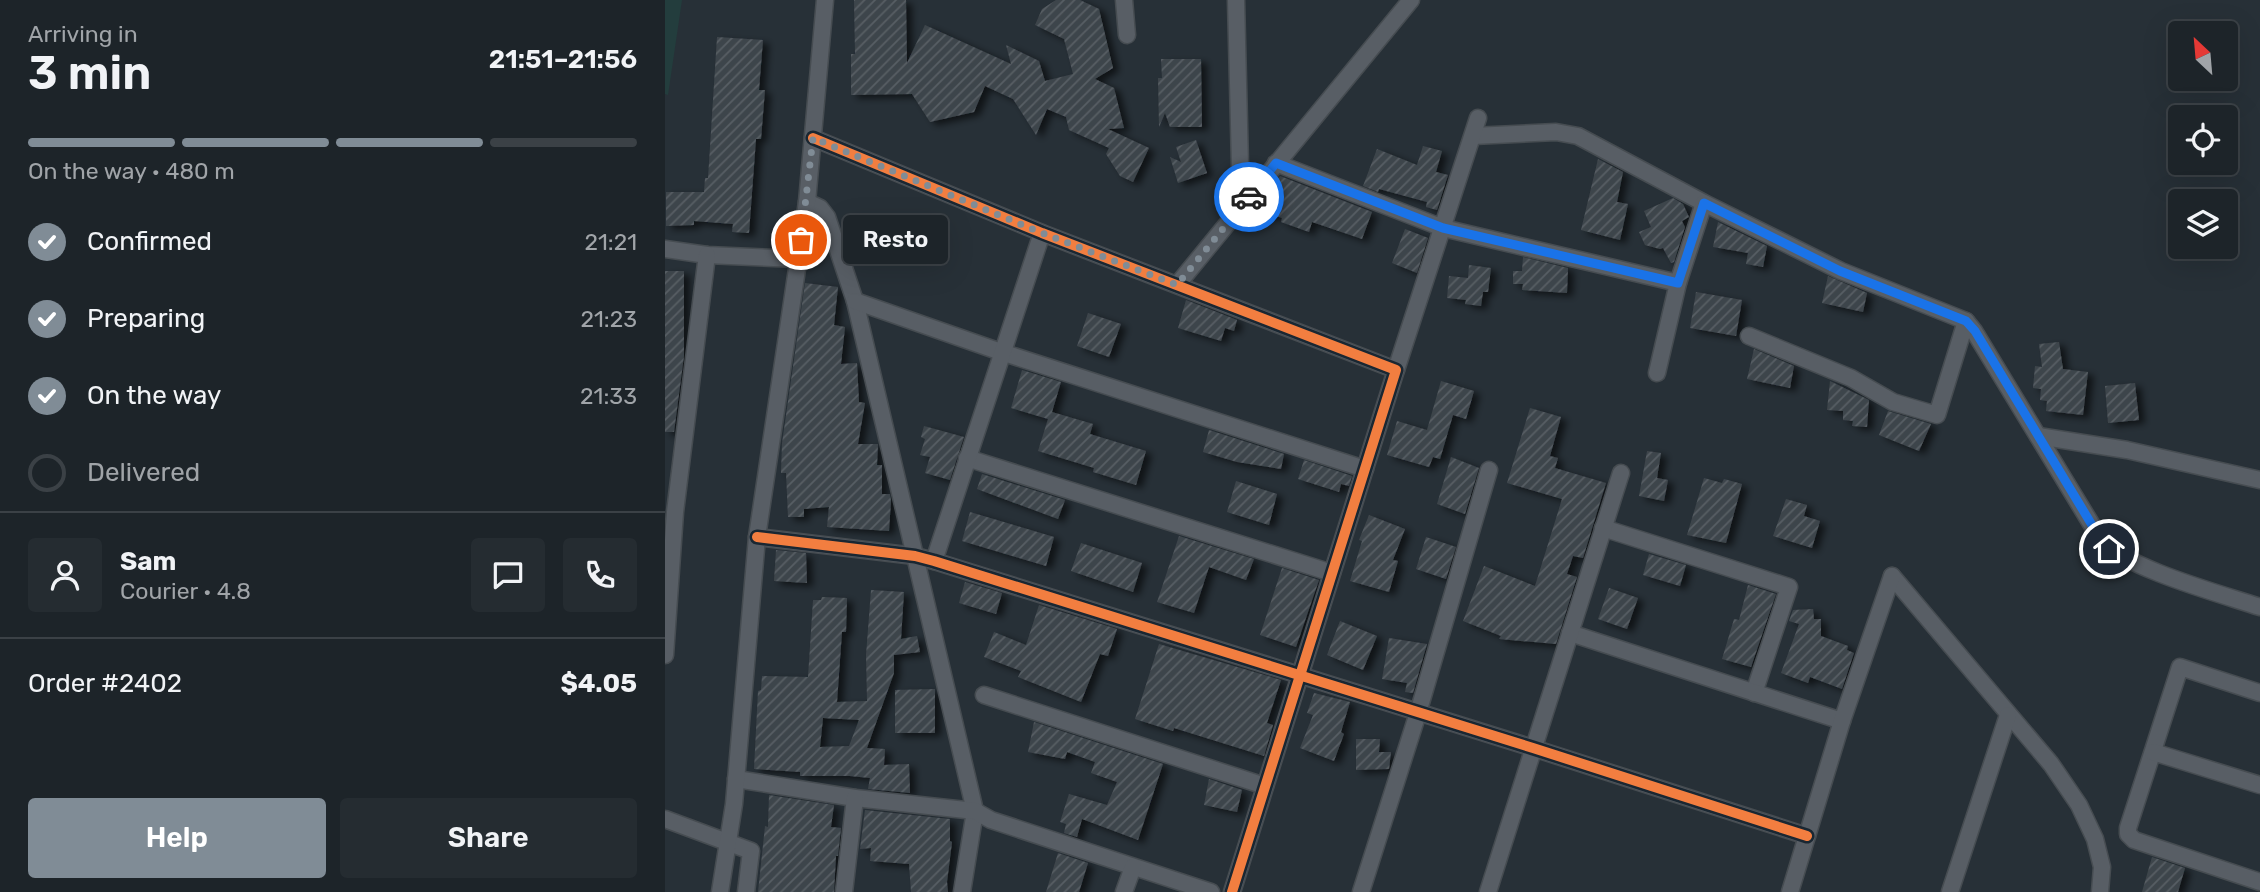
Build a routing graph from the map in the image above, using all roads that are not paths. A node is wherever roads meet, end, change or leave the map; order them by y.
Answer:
1 (825, 0) edge
2 (1124, 0) edge
3 (1236, 0) edge
4 (1411, 0) edge
5 (1127, 35) dead end
6 (1478, 118) dead end
7 (1473, 136) junction
8 (813, 138) junction
9 (1276, 163) junction
10 (807, 202) junction
11 (1704, 203) junction
12 (1241, 207) junction
13 (1443, 228) junction
14 (1042, 233) junction
15 (665, 249) edge
16 (707, 255) junction
17 (798, 260) junction
18 (1678, 283) junction
19 (1177, 285) junction
20 (855, 300) junction
21 (1966, 321) junction
22 (1749, 336) dead end
23 (1001, 352) junction
24 (1396, 370) junction
25 (1657, 373) dead end
26 (2038, 436) junction
27 (967, 458) junction
28 (1365, 469) junction
29 (1489, 470) dead end
30 (1621, 474) dead end
31 (2260, 480) edge
32 (1603, 528) junction
33 (757, 537) junction
34 (915, 556) junction
35 (933, 561) junction
36 (1332, 573) junction
37 (2260, 607) edge
38 (1570, 633) junction
39 (665, 655) edge
40 (1299, 677) junction
41 (1754, 692) junction
42 (2260, 693) edge
43 (984, 695) dead end
44 (1418, 713) junction
45 (2008, 716) junction
46 (1842, 721) junction
47 (1533, 748) junction
48 (2153, 752) junction
49 (736, 779) junction
50 (2260, 785) edge
51 (1265, 786) junction
52 (855, 798) junction
53 (975, 811) junction
54 (665, 819) edge
55 (1807, 836) junction
56 (728, 843) junction
57 (1133, 867) junction
58 (2260, 882) edge
59 (720, 892) edge
60 (746, 892) edge
61 (844, 892) edge
62 (962, 892) edge
63 (1124, 892) edge
64 (1211, 892) edge
65 (1232, 892) edge
66 (1361, 892) edge
67 (1488, 892) edge
68 (1790, 892) edge
69 (1950, 892) edge
70 (2100, 892) edge

1 - 8 street
2 - 5 street
3 - 12 street
4 - 9 street
6 - 7 street
7 - 11 street
7 - 13 street
8 - 10 street
8 - 14 street
9 - 12 street
9 - 13 street
10 - 17 street
10 - 20 street
11 - 18 street
11 - 21 street
12 - 19 street
13 - 18 street
13 - 24 street
14 - 19 street
14 - 23 street
15 - 16 street
16 - 17 street
16 - 39 street
17 - 33 street
18 - 25 street
19 - 24 street
20 - 23 street
20 - 34 street
21 - 22 street
21 - 26 street
23 - 27 street
23 - 28 street
24 - 28 street
26 - 31 street
26 - 37 street
27 - 35 street
27 - 36 street
28 - 36 street
29 - 44 street
30 - 32 street
32 - 38 street
32 - 41 street
33 - 34 street
33 - 49 street
34 - 35 street
34 - 53 street
35 - 40 street
36 - 40 street
38 - 41 street
38 - 47 street
40 - 44 street
40 - 51 street
41 - 46 street
42 - 48 street
43 - 51 street
44 - 47 street
44 - 66 street
45 - 46 street
45 - 69 street
45 - 70 street
46 - 55 street
47 - 55 street
47 - 67 street
48 - 50 street
48 - 58 street
49 - 52 street
49 - 56 street
51 - 65 street
52 - 53 street
52 - 61 street
53 - 57 street
53 - 62 street
54 - 56 street
55 - 68 street
56 - 59 street
56 - 60 street
57 - 63 street
57 - 64 street

